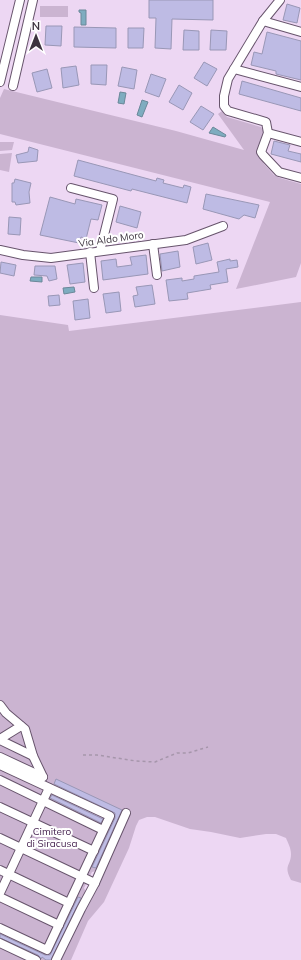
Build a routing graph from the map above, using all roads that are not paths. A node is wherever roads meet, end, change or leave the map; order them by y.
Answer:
1 (20, 0) edge
2 (33, 0) edge
3 (280, 0) edge
4 (263, 21) junction
5 (301, 32) edge
6 (7, 54) junction
7 (20, 54) junction
8 (234, 69) junction
9 (0, 82) edge
10 (13, 86) dead end
11 (301, 88) edge
12 (268, 133) junction
13 (301, 142) edge
14 (301, 178) edge
15 (71, 188) dead end
16 (222, 226) dead end
17 (153, 244) junction
18 (0, 250) edge
19 (100, 251) junction
20 (90, 252) junction
21 (157, 275) dead end
22 (94, 288) dead end
23 (0, 706) edge
24 (3, 712) edge
25 (21, 726) junction
26 (1, 737) edge
27 (33, 756) junction
28 (0, 757) edge
29 (0, 765) edge
30 (0, 780) edge
31 (49, 788) junction
32 (44, 801) junction
33 (0, 807) edge
34 (126, 813) dead end
35 (34, 823) junction
36 (103, 830) junction
37 (0, 838) edge
38 (21, 848) junction
39 (94, 851) junction
40 (0, 870) edge
41 (9, 874) junction
42 (82, 876) junction
43 (95, 883) junction
44 (0, 893) edge
45 (0, 896) edge
46 (69, 902) junction
47 (59, 925) junction
48 (0, 928) edge
49 (0, 943) edge
50 (36, 960) edge
51 (56, 960) edge

1 - 6 street
2 - 7 street
3 - 4 street
4 - 5 street
4 - 8 street
6 - 7 street
6 - 9 street
7 - 10 street
8 - 11 street
8 - 12 street
12 - 13 street
12 - 14 street
15 - 19 street
16 - 17 street, Via Aldo Moro
17 - 19 street, Via Aldo Moro
17 - 21 street
18 - 20 street, Via Aldo Moro
19 - 20 street, Via Aldo Moro
20 - 22 street
23 - 24 street
24 - 25 street
25 - 26 street
25 - 27 street
26 - 27 street
27 - 28 street
29 - 31 street
30 - 32 street
31 - 32 street
31 - 36 street
32 - 35 street
32 - 36 street
33 - 35 street
34 - 43 street
35 - 38 street
35 - 39 street
36 - 39 street
37 - 38 street
38 - 41 street
38 - 42 street
39 - 42 street
40 - 41 street
41 - 44 street
41 - 46 street
42 - 43 street
42 - 46 street
43 - 51 street
45 - 47 street
46 - 47 street
47 - 48 street
49 - 50 street

